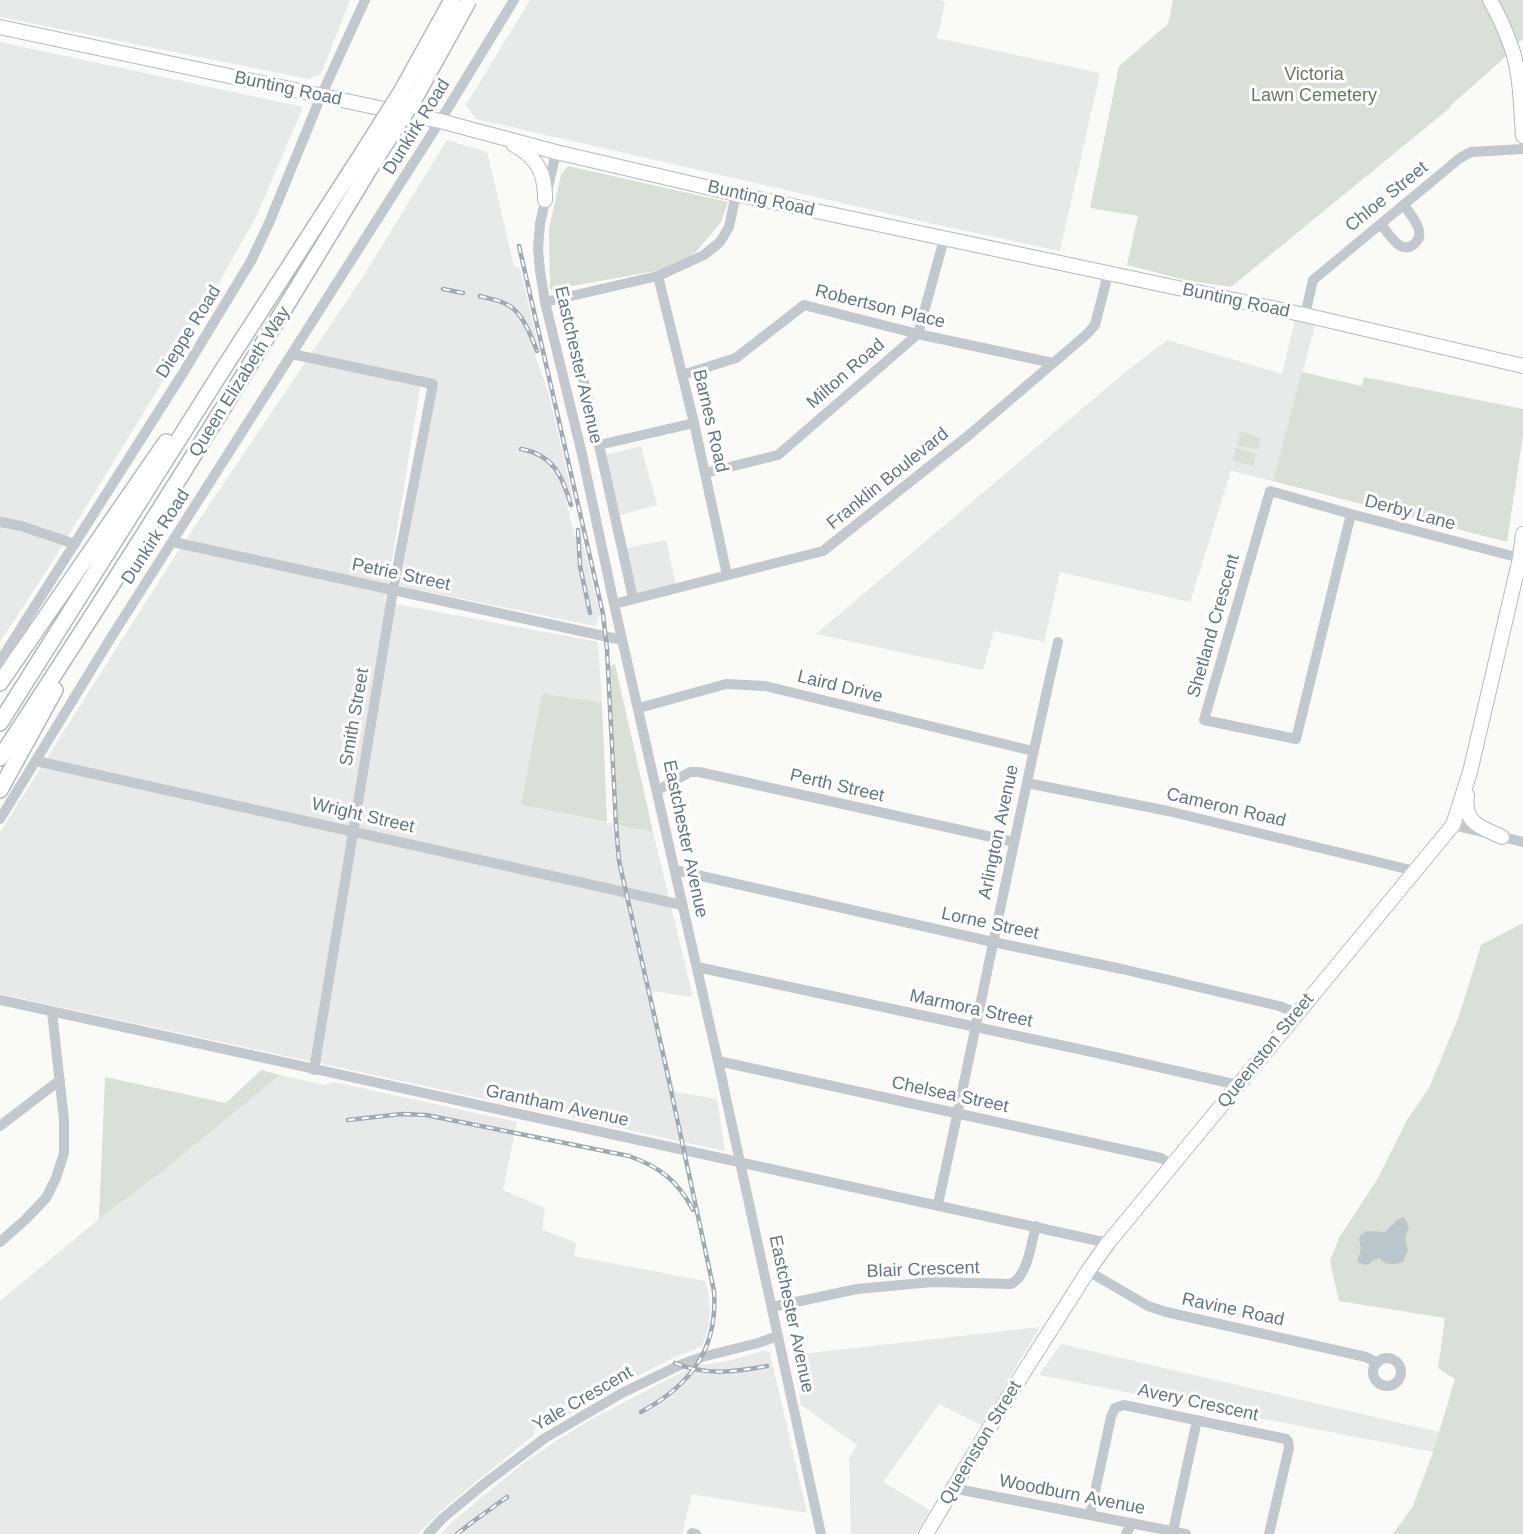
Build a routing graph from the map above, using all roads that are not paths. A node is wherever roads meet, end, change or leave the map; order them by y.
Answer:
1 (365, 0) edge
2 (452, 0) edge
3 (469, 0) edge
4 (514, 0) edge
5 (1490, 0) edge
6 (0, 27) edge
7 (1518, 51) edge
8 (321, 96) junction
9 (440, 122) junction
10 (493, 135) junction
11 (1523, 136) edge
12 (1523, 149) edge
13 (556, 152) junction
14 (364, 164) junction
15 (736, 194) junction
16 (545, 200) junction
17 (1404, 205) junction
18 (1381, 224) junction
19 (944, 238) junction
20 (1108, 274) junction
21 (658, 276) junction
22 (564, 298) junction
23 (545, 302) junction
24 (1305, 315) junction
25 (918, 334) junction
26 (292, 354) junction
27 (1053, 363) junction
28 (1523, 366) edge
29 (220, 374) junction
30 (682, 375) junction
31 (694, 423) junction
32 (600, 447) junction
33 (582, 454) junction
34 (705, 473) junction
35 (1292, 497) joint
36 (1352, 514) junction
37 (0, 522) edge
38 (1523, 534) edge
39 (173, 542) junction
40 (75, 544) junction
41 (1520, 558) junction
42 (727, 575) junction
43 (393, 590) junction
44 (633, 598) junction
45 (614, 604) junction
46 (622, 640) junction
47 (1058, 642) dead end
48 (73, 647) junction
49 (0, 661) edge
50 (0, 683) edge
51 (639, 708) junction
52 (0, 723) edge
53 (1033, 751) junction
54 (0, 758) edge
55 (36, 761) junction
56 (1470, 772) junction
57 (1027, 783) junction
58 (0, 790) edge
59 (658, 790) junction
60 (0, 819) edge
61 (1453, 825) junction
62 (353, 831) junction
63 (1502, 837) junction
64 (1014, 842) junction
65 (1523, 842) edge
66 (675, 870) junction
67 (1415, 871) junction
68 (682, 905) junction
69 (993, 942) junction
70 (697, 967) junction
71 (6, 1002) edge
72 (0, 1012) edge
73 (52, 1012) junction
74 (1297, 1013) junction
75 (976, 1027) junction
76 (718, 1061) junction
77 (314, 1070) junction
78 (60, 1080) junction
79 (1238, 1085) junction
80 (958, 1113) junction
81 (0, 1126) edge
82 (741, 1163) junction
83 (1172, 1165) junction
84 (938, 1204) junction
85 (1036, 1226) junction
86 (0, 1242) edge
87 (1108, 1243) junction
88 (1088, 1271) junction
89 (772, 1307) junction
90 (778, 1336) junction
91 (1377, 1363) dead end
92 (1197, 1420) junction
93 (952, 1488) junction
94 (1090, 1515) junction
95 (1132, 1523) junction
96 (1173, 1531) junction
97 (428, 1534) edge
98 (821, 1534) edge
99 (926, 1534) edge
100 (1126, 1534) edge
101 (1186, 1534) edge
102 (1269, 1534) edge

1 - 8 street, Dieppe Road
2 - 14 highway, Queen Elizabeth Way, bridge
3 - 14 highway, Queen Elizabeth Way, bridge
4 - 9 street, Dunkirk Road
5 - 7 main road
6 - 8 main road, Bunting Road
7 - 11 main road
8 - 9 main road, Bunting Road
8 - 40 street, Dieppe Road
9 - 10 main road, Bunting Road
9 - 26 street, Dunkirk Road
10 - 13 main road, Bunting Road
10 - 16 main road
12 - 17 street, Chloe Street
13 - 15 main road, Bunting Road
13 - 16 street, Eastchester Avenue
14 - 29 highway, Queen Elizabeth Way
14 - 48 highway, Queen Elizabeth Way
15 - 19 main road, Bunting Road
15 - 21 street
16 - 23 street, Eastchester Avenue
17 - 18 street, Chloe Street
17 - 18 street
18 - 24 street, Chloe Street
19 - 20 main road, Bunting Road
19 - 25 street
20 - 24 main road, Bunting Road
20 - 27 street, Franklin Boulevard
21 - 22 street
21 - 30 street, Barnes Road
22 - 23 street
22 - 32 street, Eastchester Avenue
23 - 33 street, Eastchester Avenue
24 - 28 main road, Bunting Road
25 - 27 street, Robertson Place
25 - 30 street, Robertson Place
25 - 34 street, Milton Road
26 - 39 street, Dunkirk Road
26 - 43 street, Smith Street
27 - 42 street, Franklin Boulevard
29 - 50 highway
29 - 52 highway, Queen Elizabeth Way
30 - 31 street, Barnes Road
31 - 32 street
31 - 34 street, Barnes Road
32 - 33 street
32 - 44 street, Eastchester Avenue
33 - 45 street, Eastchester Avenue
34 - 42 street, Barnes Road
35 - 36 street, Derby Lane
35 - 36 street, Shetland Crescent
36 - 41 street, Derby Lane
37 - 40 street
38 - 41 main road, Queenston Street
39 - 43 street, Petrie Street
39 - 55 street, Dunkirk Road
40 - 49 street, Dieppe Road
41 - 56 main road, Queenston Street
42 - 44 street, Franklin Boulevard
43 - 46 street, Petrie Street
43 - 62 street, Smith Street
44 - 45 street, Franklin Boulevard
45 - 46 street, Eastchester Avenue
46 - 51 street, Eastchester Avenue
47 - 53 street, Arlington Avenue
48 - 54 highway, Queen Elizabeth Way
48 - 58 highway
51 - 53 street, Laird Drive
51 - 59 street, Eastchester Avenue
53 - 57 street, Arlington Avenue
55 - 60 street, Dunkirk Road
55 - 62 street, Wright Street
56 - 61 main road, Queenston Street
56 - 63 main road
57 - 64 street, Arlington Avenue
57 - 67 street, Cameron Road
59 - 64 street, Perth Street
59 - 66 street, Eastchester Avenue
61 - 63 street
61 - 67 main road, Queenston Street
62 - 68 street, Wright Street
62 - 77 street, Smith Street
63 - 65 street
64 - 69 street, Arlington Avenue
66 - 68 street, Eastchester Avenue
66 - 69 street, Lorne Street
67 - 74 main road, Queenston Street
68 - 70 street, Eastchester Avenue
69 - 74 street, Lorne Street
69 - 75 street, Arlington Avenue
70 - 75 street, Marmora Street
70 - 76 street, Eastchester Avenue
71 - 72 street
71 - 73 street, Grantham Avenue
73 - 77 street, Grantham Avenue
73 - 78 street
74 - 79 main road, Queenston Street
75 - 79 street, Marmora Street
75 - 80 street, Arlington Avenue
76 - 80 street, Chelsea Street
76 - 82 street, Eastchester Avenue
77 - 82 street, Grantham Avenue
78 - 81 street
78 - 86 street
79 - 83 main road, Queenston Street
80 - 83 street, Chelsea Street
80 - 84 street, Arlington Avenue
82 - 84 street, Grantham Avenue
82 - 89 street, Eastchester Avenue
83 - 87 main road, Queenston Street
84 - 85 street, Grantham Avenue
85 - 87 street, Grantham Avenue
85 - 89 street, Blair Crescent
87 - 88 main road, Queenston Street
88 - 91 street, Ravine Road
88 - 93 main road, Queenston Street
89 - 90 street, Eastchester Avenue
90 - 97 street, Yale Crescent
90 - 98 street, Eastchester Avenue
92 - 94 street, Avery Crescent
92 - 96 street
92 - 102 street, Avery Crescent
93 - 94 street, Woodburn Avenue
93 - 99 main road, Queenston Street
94 - 95 street, Woodburn Avenue
95 - 96 street, Woodburn Avenue
95 - 100 street
96 - 101 street, Woodburn Avenue

